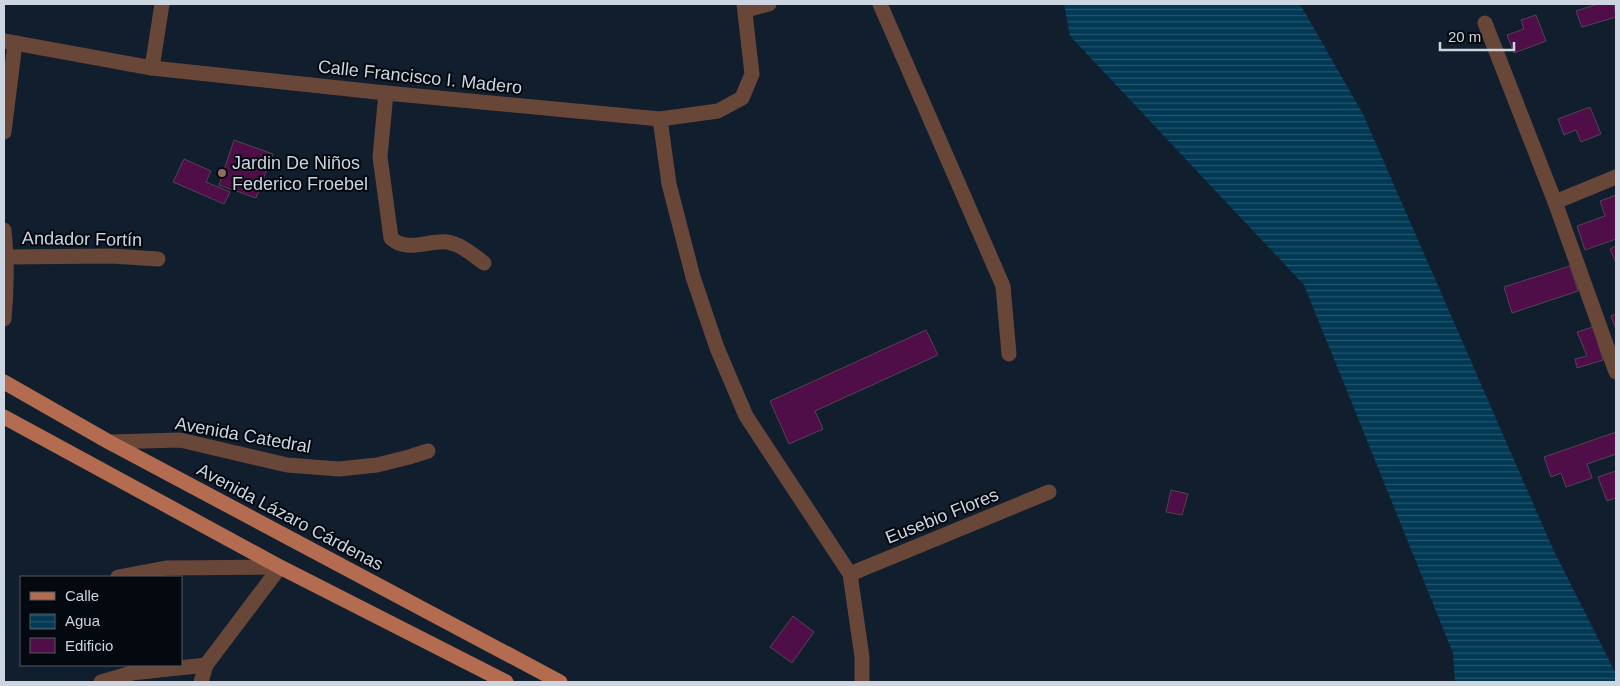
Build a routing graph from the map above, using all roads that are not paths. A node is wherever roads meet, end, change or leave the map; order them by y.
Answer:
1 (162, 4) edge
2 (769, 4) edge
3 (880, 4) edge
4 (745, 7) edge
5 (1485, 23) dead end
6 (9, 42) edge
7 (152, 68) junction
8 (386, 93) junction
9 (660, 119) junction
10 (4, 132) edge
11 (1616, 176) edge
12 (1554, 202) junction
13 (4, 230) edge
14 (6, 257) junction
15 (158, 259) dead end
16 (484, 263) dead end
17 (4, 319) edge
18 (1009, 354) dead end
19 (1616, 372) edge
20 (4, 382) edge
21 (4, 416) edge
22 (109, 442) junction
23 (428, 451) dead end
24 (1049, 492) dead end
25 (280, 567) junction
26 (850, 574) junction
27 (123, 576) edge
28 (206, 665) junction
29 (100, 682) edge
30 (201, 682) edge
31 (506, 682) edge
32 (560, 682) edge
33 (862, 682) edge

1 - 7 street
2 - 4 street
3 - 18 street
4 - 9 street, Calle Francisco I. Madero
5 - 12 street
6 - 7 street, Calle Francisco I. Madero
6 - 10 street
7 - 8 street, Calle Francisco I. Madero
8 - 9 street, Calle Francisco I. Madero
8 - 16 street
9 - 26 street
11 - 12 street
12 - 19 street
13 - 14 street
14 - 15 street, Andador Fortín
14 - 17 street
20 - 22 main road, Avenida Lázaro Cárdenas
21 - 25 main road
22 - 23 street, Avenida Catedral
22 - 32 main road, Avenida Lázaro Cárdenas
24 - 26 street, Eusebio Flores
25 - 27 street
25 - 28 street
25 - 31 main road
26 - 33 street
28 - 29 street
28 - 30 street

